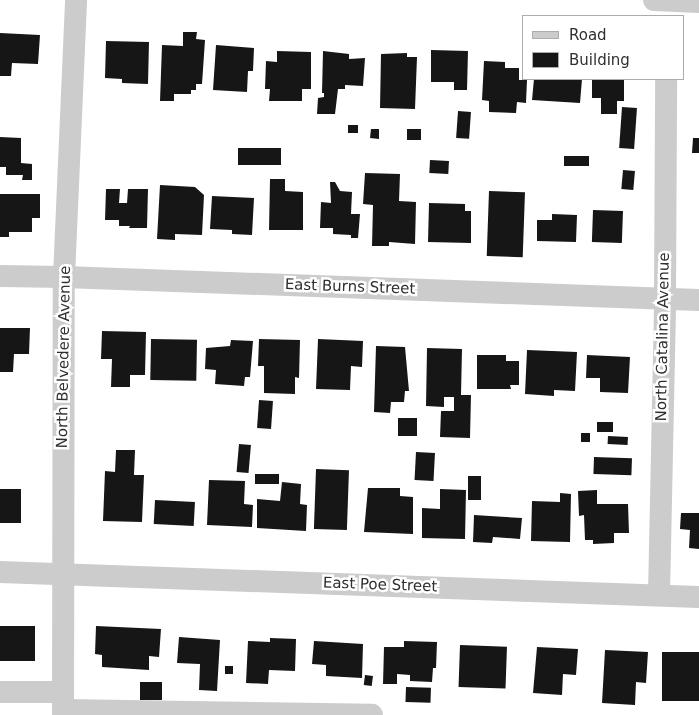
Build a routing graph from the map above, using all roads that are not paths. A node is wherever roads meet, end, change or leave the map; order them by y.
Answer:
1 (76, 0) edge
2 (654, 0) edge
3 (666, 0) edge
4 (699, 2) edge
5 (666, 15) edge
6 (666, 80) edge
7 (0, 276) edge
8 (64, 277) junction
9 (665, 299) junction
10 (699, 300) edge
11 (0, 572) edge
12 (62, 573) junction
13 (658, 596) junction
14 (699, 597) edge
15 (0, 692) edge
16 (63, 706) edge
17 (372, 715) edge

1 - 8 street, North Belvedere Avenue
2 - 3 street
3 - 4 street
3 - 5 street
6 - 9 street, North Catalina Avenue
7 - 8 street, East Burns Street
8 - 9 street, East Burns Street
8 - 12 street, North Belvedere Avenue
9 - 10 street, East Burns Street
9 - 13 street, North Catalina Avenue
11 - 12 street, East Poe Street
12 - 13 street, East Poe Street
12 - 16 street, North Belvedere Avenue
13 - 14 street, East Poe Street
15 - 16 street
16 - 17 street

